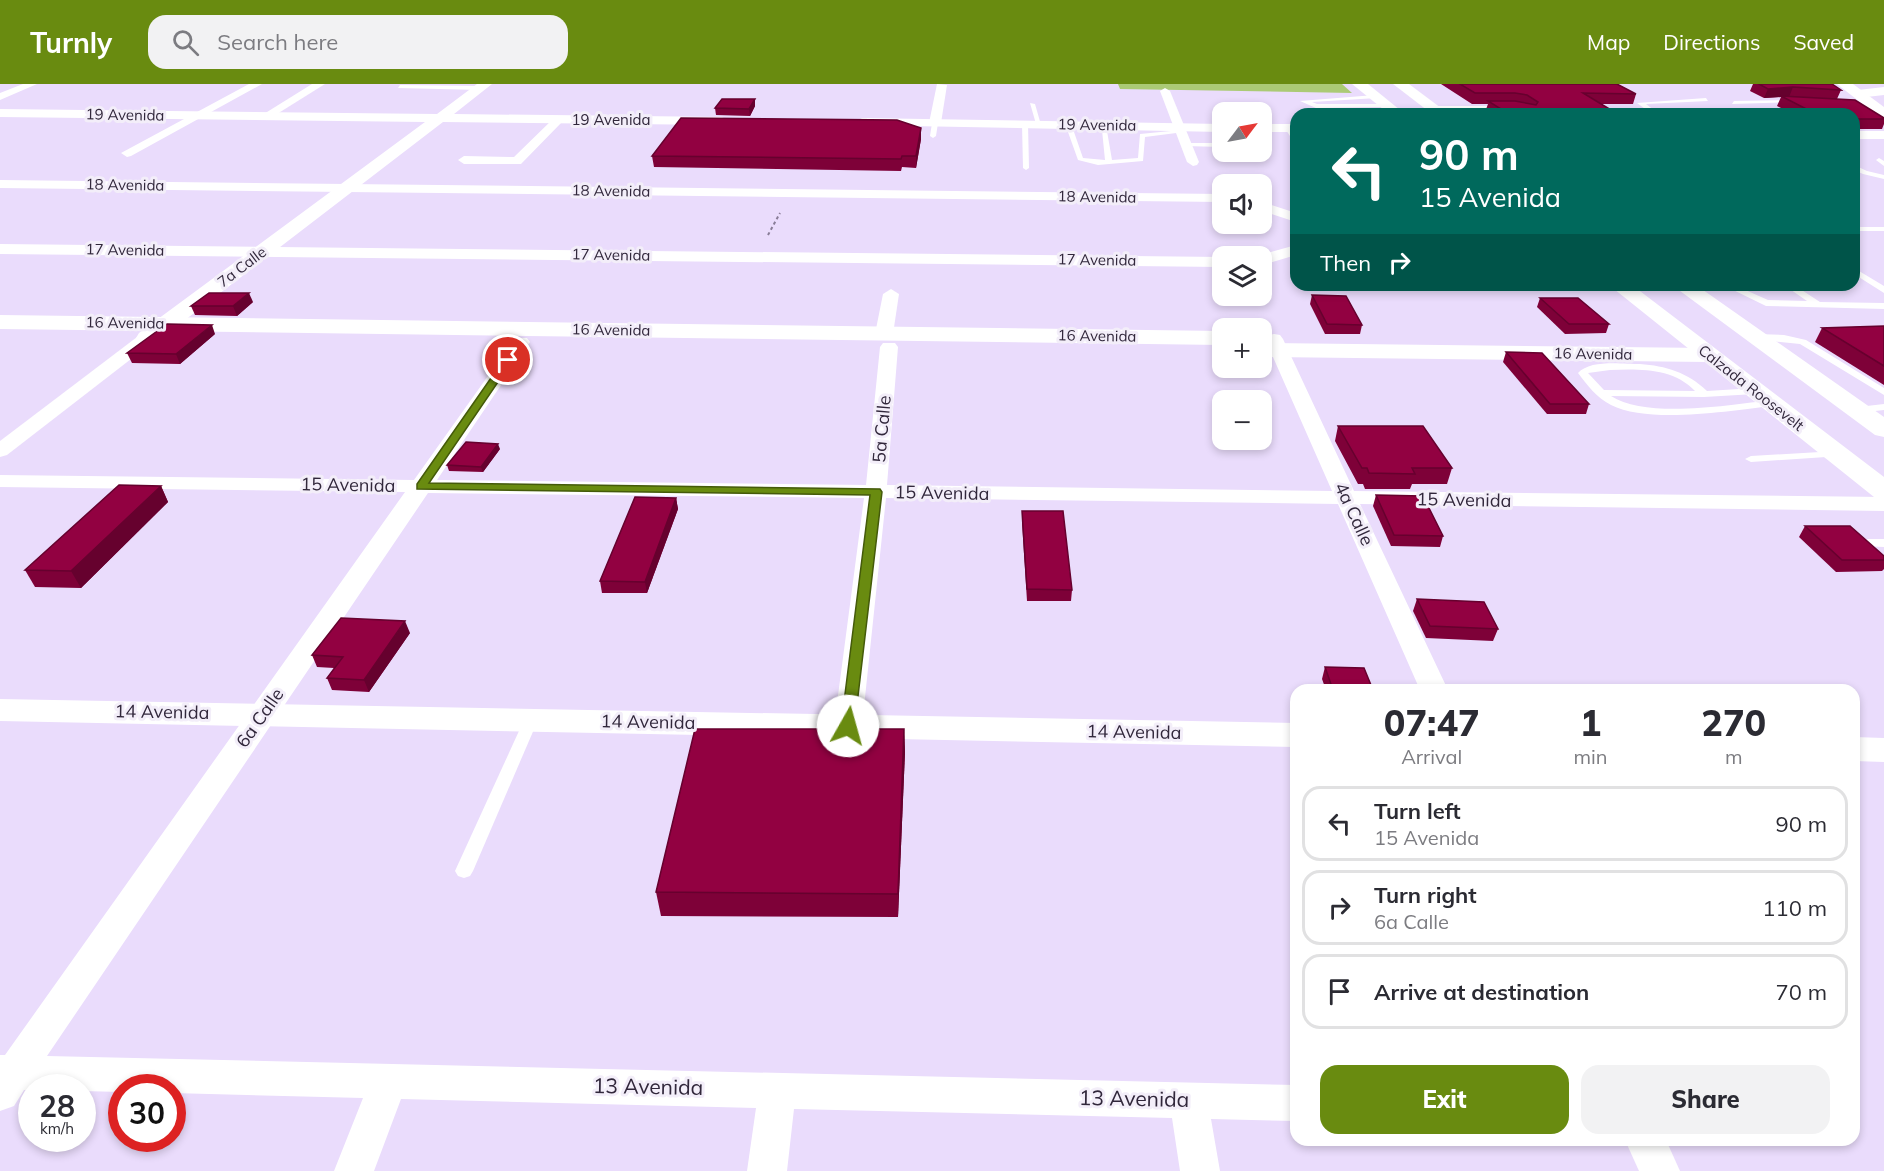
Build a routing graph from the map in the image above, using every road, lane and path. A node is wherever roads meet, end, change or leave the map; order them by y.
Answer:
1 (32, 84) edge
2 (257, 84) edge
3 (320, 84) edge
4 (1359, 84) edge
5 (1400, 84) edge
6 (1844, 84) edge
7 (1876, 84) edge
8 (942, 85) edge
9 (483, 86) edge
10 (400, 87) dead end
11 (1165, 91) dead end
12 (1884, 91) edge
13 (0, 97) edge
14 (1706, 100) dead end
15 (1801, 102) edge
16 (1734, 103) dead end
17 (1032, 104) dead end
18 (1869, 105) edge
19 (1389, 107) edge
20 (1489, 107) joint
21 (1434, 108) edge
22 (1476, 108) edge
23 (1505, 108) edge
24 (1647, 108) edge
25 (0, 113) edge
26 (194, 116) junction
27 (266, 117) junction
28 (438, 119) junction
29 (558, 120) junction
30 (735, 121) edge
31 (852, 122) edge
32 (1032, 124) junction
33 (1212, 128) edge
34 (1272, 128) edge
35 (1290, 128) edge
36 (934, 130) junction
37 (1180, 130) junction
38 (1104, 131) dead end
39 (1071, 132) dead end
40 (1860, 135) edge
41 (1884, 135) edge
42 (1187, 145) junction
43 (1212, 145) edge
44 (127, 153) dead end
45 (464, 160) dead end
46 (1109, 162) junction
47 (1194, 162) dead end
48 (1026, 168) dead end
49 (1860, 170) edge
50 (1884, 177) edge
51 (0, 184) edge
52 (348, 188) junction
53 (790, 193) junction
54 (1212, 198) edge
55 (1272, 202) edge
56 (1290, 206) edge
57 (1272, 210) edge
58 (1290, 216) edge
59 (1860, 229) edge
60 (1884, 229) edge
61 (0, 249) edge
62 (262, 252) junction
63 (1290, 252) edge
64 (758, 257) junction
65 (1272, 258) edge
66 (1290, 260) edge
67 (1272, 261) edge
68 (1212, 262) edge
69 (1860, 274) edge
70 (1884, 290) edge
71 (1627, 291) edge
72 (1690, 291) edge
73 (1740, 291) edge
74 (1797, 291) edge
75 (891, 294) dead end
76 (1819, 305) junction
77 (1884, 306) edge
78 (0, 322) edge
79 (166, 324) junction
80 (0, 336) edge
81 (1755, 337) junction
82 (147, 338) junction
83 (1212, 338) edge
84 (887, 340) junction
85 (521, 342) junction
86 (1272, 344) edge
87 (1272, 344) edge
88 (1701, 349) junction
89 (1212, 350) edge
90 (1272, 350) edge
91 (1615, 360) junction
92 (1884, 392) edge
93 (1602, 393) junction
94 (1704, 394) junction
95 (1763, 397) junction
96 (1884, 407) edge
97 (1858, 411) junction
98 (1884, 429) edge
99 (0, 451) edge
100 (1837, 454) junction
101 (1751, 459) dead end
102 (0, 481) edge
103 (421, 486) junction
104 (1884, 491) edge
105 (876, 492) junction
106 (1347, 499) junction
107 (1884, 504) edge
108 (1868, 543) edge
109 (1884, 543) edge
110 (1431, 684) edge
111 (0, 710) edge
112 (263, 714) junction
113 (531, 720) junction
114 (848, 726) junction
115 (1290, 735) edge
116 (1860, 749) edge
117 (1884, 750) edge
118 (464, 871) dead end
119 (5, 1079) edge
120 (389, 1081) junction
121 (777, 1091) junction
122 (1188, 1100) junction
123 (1290, 1102) edge
124 (1648, 1146) edge
125 (354, 1171) edge
126 (767, 1171) edge
127 (1200, 1171) edge
128 (1660, 1171) edge

1 - 13 street
2 - 26 street
3 - 27 street
4 - 19 main road
5 - 21 main road
6 - 18 main road
7 - 12 main road
8 - 36 street
9 - 10 lane
9 - 28 street, 7a Calle
11 - 37 street
12 - 18 street
14 - 24 lane
15 - 16 lane
17 - 32 lane
19 - 19 lane
20 - 22 lane
20 - 23 lane
25 - 26 street, 19 Avenida
26 - 27 street, 19 Avenida
26 - 44 street
27 - 28 street, 19 Avenida
28 - 29 street, 19 Avenida
28 - 52 street, 7a Calle
29 - 30 street, 19 Avenida
29 - 45 street
31 - 36 street, 19 Avenida
32 - 36 street, 19 Avenida
32 - 37 street, 19 Avenida
32 - 48 lane
33 - 37 street, 19 Avenida
34 - 35 street
37 - 42 street
37 - 46 lane
38 - 46 lane
39 - 46 lane
40 - 41 street
42 - 43 lane
42 - 47 street
49 - 50 lane
51 - 52 street, 18 Avenida
52 - 53 street, 18 Avenida
52 - 62 street, 7a Calle
53 - 54 street, 18 Avenida
53 - 64 path
55 - 56 street
57 - 58 street
59 - 60 lane
61 - 62 street, 17 Avenida
62 - 64 street, 17 Avenida
62 - 79 street, 7a Calle
63 - 65 street
64 - 68 street, 17 Avenida
66 - 67 street
69 - 70 lane
71 - 88 main road, Calzada Roosevelt
72 - 81 main road
73 - 76 lane
74 - 76 lane
75 - 84 street, 5a Calle
76 - 77 lane
78 - 79 main road, 16 Avenida
79 - 82 street, 7a Calle
79 - 84 main road, 16 Avenida
80 - 82 main road, 16 Avenida
81 - 92 lane
81 - 97 main road
82 - 85 main road, 16 Avenida
82 - 99 street, 7a Calle
83 - 84 main road, 16 Avenida
84 - 85 main road, 16 Avenida
84 - 89 main road, 16 Avenida
84 - 105 street, 5a Calle
85 - 103 street, 6a Calle
86 - 88 main road, 16 Avenida
87 - 91 main road, 16 Avenida
88 - 91 main road, 16 Avenida
88 - 95 main road, Calzada Roosevelt
90 - 106 street, 4a Calle
91 - 93 lane
91 - 94 lane
93 - 94 lane
93 - 95 lane
94 - 95 lane
95 - 100 main road, Calzada Roosevelt
96 - 97 lane
97 - 98 main road
100 - 101 lane
100 - 104 main road, Calzada Roosevelt
102 - 103 street, 15 Avenida
103 - 105 street, 15 Avenida
103 - 112 street, 6a Calle
105 - 106 street, 15 Avenida
105 - 114 street, 5a Calle
106 - 107 street, 15 Avenida
106 - 110 street, 4a Calle
108 - 109 lane
111 - 112 street, 14 Avenida
112 - 113 street, 14 Avenida
112 - 119 street, 6a Calle
113 - 114 street, 14 Avenida
113 - 118 lane
114 - 115 street, 14 Avenida
116 - 117 street
119 - 120 street, 13 Avenida
120 - 121 street, 13 Avenida
120 - 125 street
121 - 122 street, 13 Avenida
121 - 126 street
122 - 123 street, 13 Avenida
122 - 127 street
124 - 128 street

